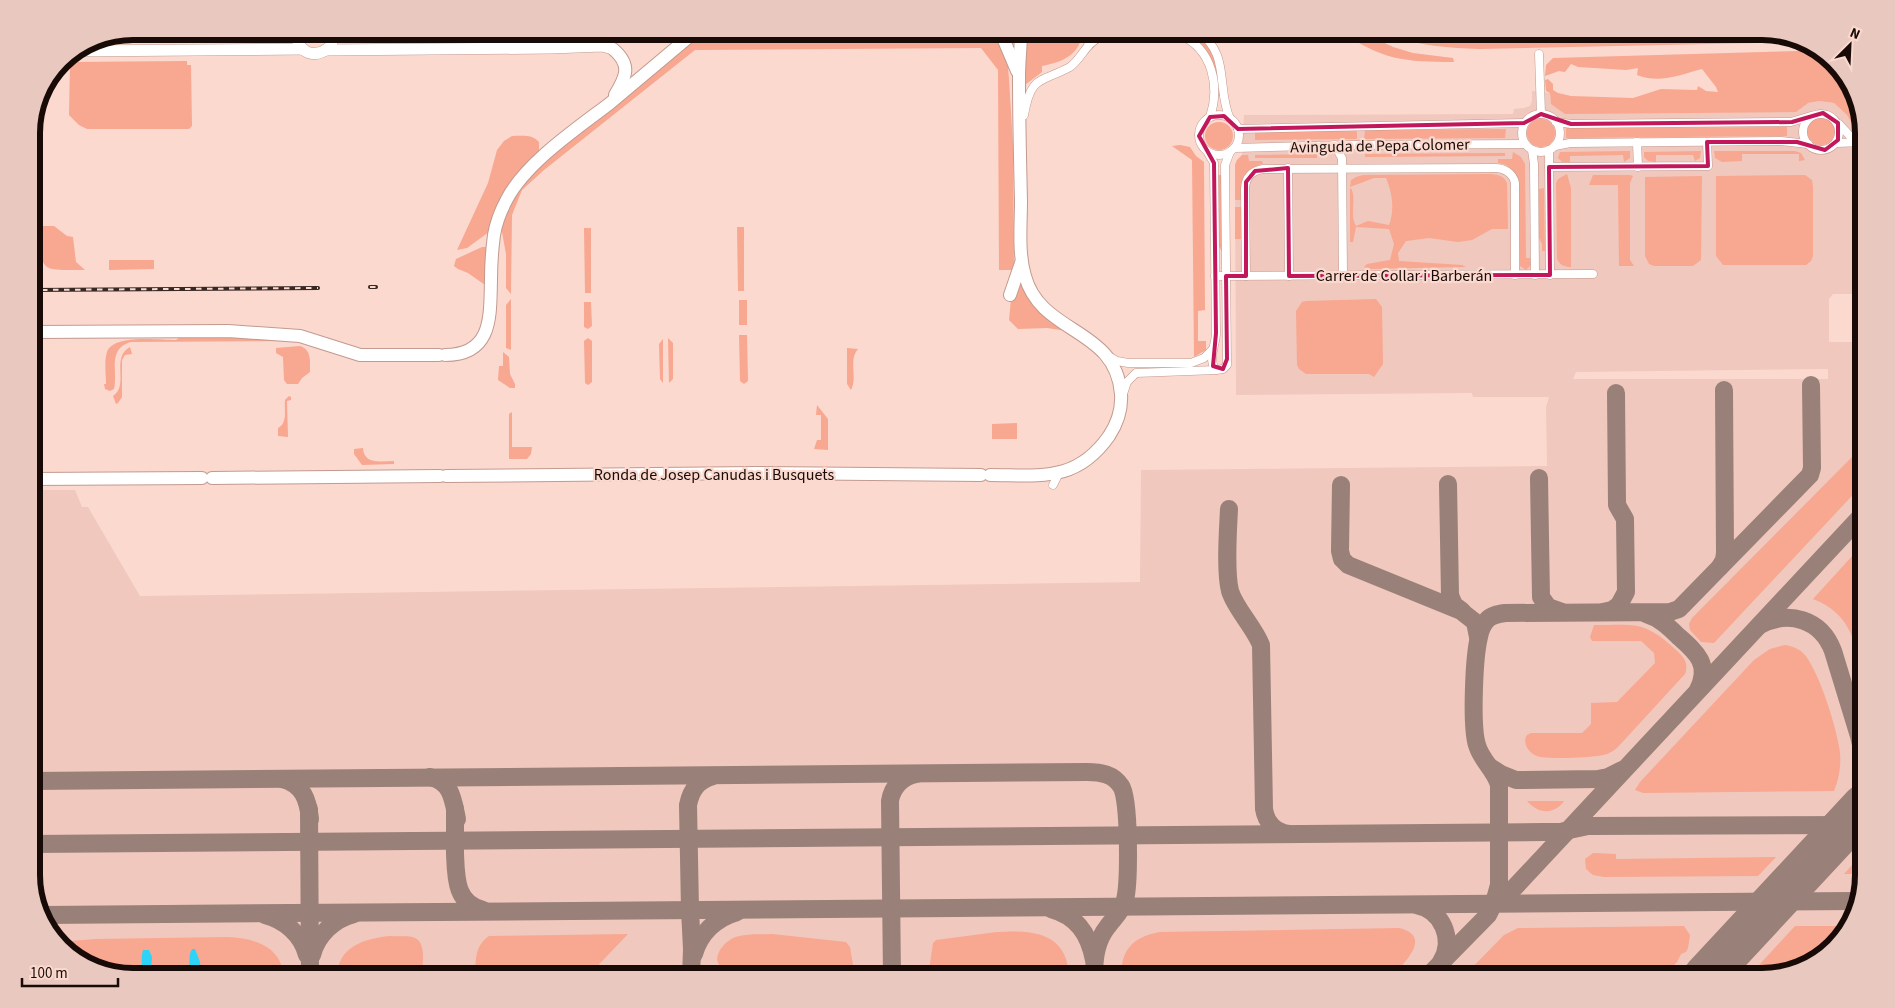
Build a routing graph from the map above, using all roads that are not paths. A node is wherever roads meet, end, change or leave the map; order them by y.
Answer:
1 (298, 40) edge
2 (333, 40) edge
3 (685, 40) edge
4 (1004, 40) edge
5 (1021, 40) edge
6 (1089, 40) edge
7 (1095, 40) edge
8 (1186, 40) edge
9 (1208, 40) edge
10 (1088, 46) junction
11 (303, 49) junction
12 (614, 49) joint
13 (326, 50) junction
14 (90, 51) edge
15 (1539, 54) dead end
16 (1019, 76) junction
17 (608, 104) junction
18 (1541, 114) junction
19 (1811, 116) junction
20 (1210, 118) junction
21 (1230, 119) junction
22 (1834, 119) junction
23 (1556, 122) junction
24 (1524, 123) junction
25 (1238, 129) junction
26 (1020, 137) junction
27 (1855, 138) edge
28 (1637, 142) junction
29 (1707, 142) junction
30 (1855, 142) edge
31 (1836, 143) junction
32 (1525, 144) junction
33 (1808, 144) junction
34 (1334, 145) junction
35 (1353, 145) junction
36 (1552, 148) junction
37 (1233, 150) junction
38 (1532, 150) junction
39 (1207, 151) junction
40 (1342, 158) junction
41 (1549, 167) junction
42 (1638, 167) junction
43 (1288, 168) junction
44 (1342, 168) junction
45 (1022, 258) junction
46 (1593, 274) dead end
47 (1515, 275) junction
48 (1535, 275) junction
49 (1550, 275) junction
50 (1215, 276) junction
51 (1226, 276) junction
52 (1246, 276) junction
53 (1290, 276) junction
54 (1343, 276) junction
55 (1010, 295) dead end
56 (40, 332) edge
57 (1215, 347) junction
58 (1105, 354) junction
59 (1170, 367) junction
60 (1216, 370) junction
61 (1121, 401) junction
62 (361, 466) dead end
63 (1059, 473) junction
64 (386, 476) junction
65 (40, 479) edge
66 (1053, 486) dead end

1 - 11 street
2 - 13 street
3 - 17 main road
4 - 16 main road
5 - 16 main road, Ronda de Josep Canudas i Busquets
6 - 10 street
7 - 10 street
8 - 20 street
9 - 21 street
10 - 26 street
11 - 13 street
11 - 14 street
12 - 13 street
12 - 17 main road
15 - 18 street
16 - 26 main road, Ronda de Josep Canudas i Busquets
17 - 56 main road
18 - 23 street
18 - 24 street
19 - 22 street
19 - 23 street
19 - 33 street
20 - 21 street
20 - 39 street
21 - 25 street
22 - 27 street
22 - 31 street
23 - 36 street
24 - 25 street, Avinguda de Pepa Colomer
24 - 32 street
25 - 37 street
26 - 45 main road, Ronda de Josep Canudas i Busquets
28 - 29 street
28 - 36 street
28 - 42 street
29 - 33 street
29 - 42 street
30 - 31 street
31 - 33 street
32 - 35 street, Avinguda de Pepa Colomer
32 - 38 street
34 - 35 street, Avinguda de Pepa Colomer
34 - 37 street, Avinguda de Pepa Colomer
34 - 40 street
35 - 40 street
36 - 38 street
36 - 41 street
37 - 39 street
37 - 51 street
38 - 48 street
39 - 50 street
40 - 44 street
41 - 42 street
41 - 49 street
43 - 44 street, Avinguda de Pepa Colomer
43 - 52 street, Avinguda de Pepa Colomer
43 - 53 street
44 - 47 street, Avinguda de Pepa Colomer
44 - 54 street
45 - 55 main road
45 - 58 main road, Ronda de Josep Canudas i Busquets
46 - 49 street, Carrer de Collar i Barberán
47 - 48 street, Carrer de Collar i Barberán
47 - 54 street, Carrer de Collar i Barberán
48 - 49 street, Carrer de Collar i Barberán
50 - 51 street, Carrer de Collar i Barberán
50 - 57 street
51 - 52 street, Carrer de Collar i Barberán
51 - 60 street
52 - 53 street, Carrer de Collar i Barberán
53 - 54 street, Carrer de Collar i Barberán
57 - 59 street
57 - 60 street
58 - 59 street
58 - 61 main road, Ronda de Josep Canudas i Busquets
59 - 60 street
59 - 61 street
61 - 63 main road, Ronda de Josep Canudas i Busquets
62 - 64 main road
63 - 64 main road, Ronda de Josep Canudas i Busquets
63 - 66 street
64 - 65 main road, Ronda de Josep Canudas i Busquets

